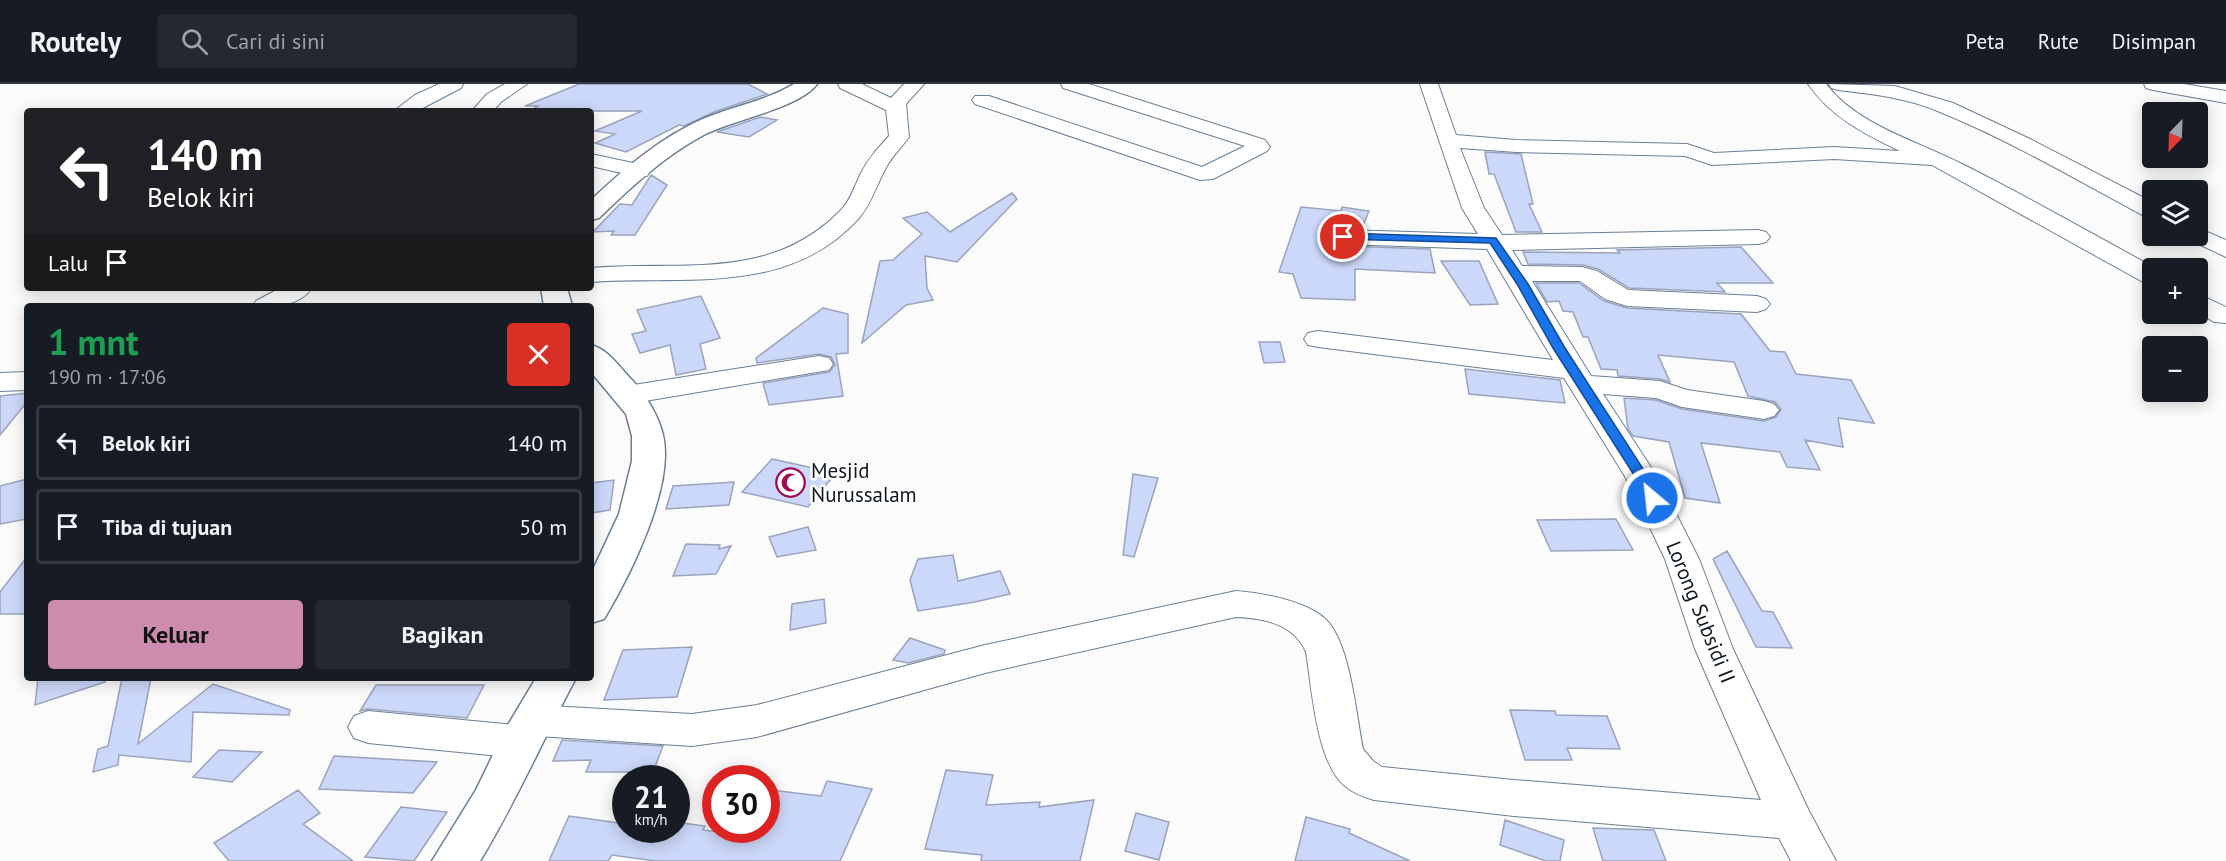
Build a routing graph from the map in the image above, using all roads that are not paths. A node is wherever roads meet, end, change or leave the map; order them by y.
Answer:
1 (454, 84) edge
2 (518, 84) edge
3 (807, 84) edge
4 (847, 84) edge
5 (915, 84) edge
6 (1429, 84) edge
7 (1817, 84) edge
8 (1838, 84) edge
9 (2152, 84) edge
10 (1067, 88) edge
11 (2226, 97) edge
12 (982, 100) dead end
13 (1036, 102) dead end
14 (895, 107) junction
15 (408, 108) edge
16 (485, 108) edge
17 (1016, 109) junction
18 (1448, 141) junction
19 (1937, 159) junction
20 (594, 161) edge
21 (639, 171) junction
22 (2142, 205) edge
23 (594, 210) edge
24 (1343, 237) dead end
25 (1758, 237) dead end
26 (1493, 240) junction
27 (2208, 240) edge
28 (2226, 250) edge
29 (2142, 272) edge
30 (1514, 273) junction
31 (594, 275) edge
32 (292, 291) edge
33 (270, 303) edge
34 (1757, 304) dead end
35 (2208, 308) edge
36 (2223, 316) dead end
37 (1318, 339) dead end
38 (594, 357) edge
39 (819, 364) dead end
40 (1579, 377) junction
41 (24, 381) edge
42 (0, 382) edge
43 (627, 395) junction
44 (1764, 410) dead end
45 (594, 604) edge
46 (554, 681) edge
47 (368, 727) dead end
48 (526, 731) junction
49 (1792, 821) junction
50 (455, 861) edge
51 (1814, 861) edge

1 - 15 street
2 - 16 street
3 - 21 main road
4 - 14 street
5 - 14 street
6 - 18 street, Lorong Subsidi II
7 - 19 street
8 - 22 street
9 - 11 street
10 - 17 street
12 - 17 street
13 - 17 street
14 - 31 street
18 - 19 street
18 - 26 street, Lorong Subsidi II
19 - 29 street
20 - 21 street
21 - 23 main road
24 - 26 street
25 - 26 street
26 - 30 street, Lorong Subsidi II
27 - 28 street
30 - 34 street
30 - 40 street, Lorong Subsidi II
32 - 33 street
35 - 36 street
37 - 40 street
38 - 43 main road
39 - 43 street
40 - 44 street
40 - 49 street, Lorong Subsidi II
41 - 42 street
43 - 45 main road
46 - 48 main road
47 - 48 street
48 - 49 street
48 - 50 main road
49 - 51 street, Lorong Subsidi II

